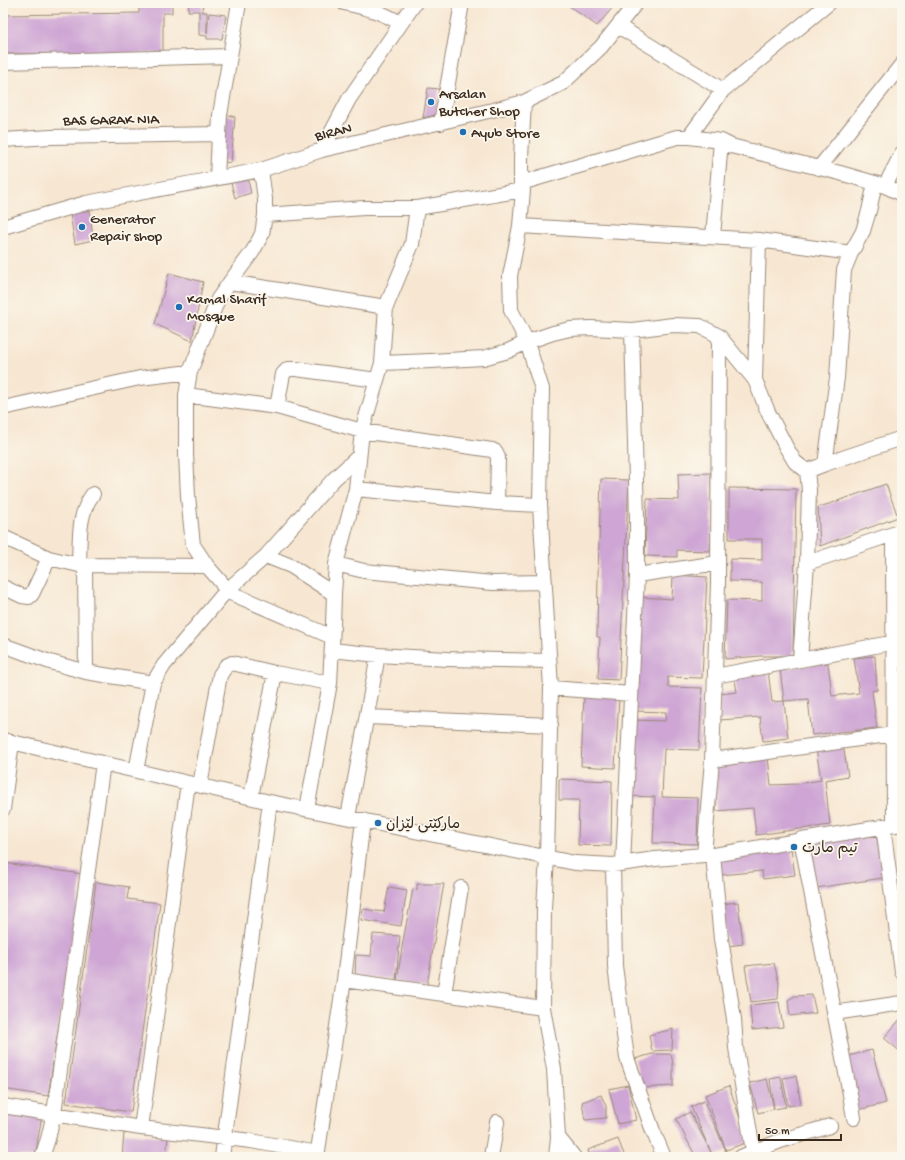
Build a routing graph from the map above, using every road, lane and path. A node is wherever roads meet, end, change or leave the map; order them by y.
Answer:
1 (239, 3) edge
2 (344, 3) edge
3 (414, 3) edge
4 (462, 3) edge
5 (636, 3) edge
6 (829, 3) edge
7 (374, 6) edge
8 (400, 23) junction
9 (618, 26) junction
10 (230, 56) junction
11 (3, 62) edge
12 (902, 64) edge
13 (723, 90) junction
14 (524, 102) junction
15 (441, 123) junction
16 (219, 134) junction
17 (689, 137) junction
18 (3, 140) edge
19 (721, 141) junction
20 (322, 150) junction
21 (902, 153) edge
22 (819, 168) junction
23 (260, 170) junction
24 (217, 178) junction
25 (880, 185) junction
26 (522, 186) junction
27 (902, 194) edge
28 (417, 208) junction
29 (265, 215) junction
30 (520, 226) junction
31 (3, 227) edge
32 (713, 237) junction
33 (759, 240) junction
34 (851, 253) junction
35 (230, 282) junction
36 (386, 307) junction
37 (632, 330) junction
38 (719, 336) junction
39 (527, 342) junction
40 (382, 363) junction
41 (190, 372) junction
42 (376, 380) junction
43 (755, 380) junction
44 (186, 395) junction
45 (277, 407) junction
46 (3, 408) edge
47 (362, 431) junction
48 (902, 438) edge
49 (359, 456) junction
50 (825, 464) junction
51 (806, 471) junction
52 (356, 489) junction
53 (93, 494) dead end
54 (497, 503) junction
55 (540, 505) junction
56 (898, 533) edge
57 (3, 537) edge
58 (266, 556) junction
59 (49, 558) junction
60 (718, 562) junction
61 (807, 563) junction
62 (336, 564) junction
63 (82, 565) junction
64 (207, 566) junction
65 (637, 575) junction
66 (545, 582) junction
67 (3, 588) edge
68 (226, 591) junction
69 (334, 594) junction
70 (898, 642) edge
71 (332, 644) junction
72 (3, 645) edge
73 (378, 655) junction
74 (800, 660) junction
75 (549, 661) junction
76 (86, 672) junction
77 (275, 673) junction
78 (715, 676) junction
79 (153, 683) junction
80 (330, 683) junction
81 (551, 688) junction
82 (631, 694) junction
83 (368, 717) junction
84 (551, 725) junction
85 (894, 734) junction
86 (8, 741) edge
87 (712, 760) junction
88 (103, 763) junction
89 (136, 771) junction
90 (194, 784) junction
91 (251, 797) junction
92 (270, 802) junction
93 (3, 809) edge
94 (307, 809) junction
95 (348, 818) junction
96 (363, 820) junction
97 (893, 825) edge
98 (801, 839) junction
99 (708, 855) junction
100 (547, 857) junction
101 (618, 864) junction
102 (461, 888) dead end
103 (902, 972) edge
104 (344, 980) junction
105 (444, 994) junction
106 (902, 1003) edge
107 (543, 1008) junction
108 (834, 1013) junction
109 (3, 1106) edge
110 (54, 1113) junction
111 (854, 1118) dead end
112 (497, 1122) dead end
113 (830, 1126) dead end
114 (141, 1128) junction
115 (558, 1137) junction
116 (225, 1138) junction
117 (747, 1154) edge
118 (318, 1155) edge
119 (42, 1157) edge
120 (222, 1157) edge
121 (491, 1157) edge
122 (556, 1157) edge
123 (574, 1157) edge
124 (664, 1157) edge

1 - 10 street
2 - 7 street
3 - 8 street
4 - 15 street
5 - 9 street, BIRAN
6 - 13 street
7 - 8 street
8 - 20 street
9 - 13 street
9 - 14 street, BIRAN
10 - 11 street
10 - 16 street
12 - 22 street
13 - 17 street
14 - 15 street, BIRAN
14 - 26 street
15 - 20 street, BIRAN
16 - 18 street, BAS GARAK NIA
16 - 24 street
17 - 19 street
17 - 26 street
19 - 22 street
19 - 32 street
20 - 23 street, BIRAN
21 - 25 street
22 - 25 street
23 - 24 street, BIRAN
23 - 29 street
24 - 31 street, BIRAN
25 - 27 street
25 - 34 street
26 - 28 street
26 - 30 street
28 - 29 street
28 - 36 street
29 - 35 street
30 - 32 street
30 - 39 street
32 - 33 street
33 - 34 street
33 - 43 street
34 - 50 street
35 - 36 street
35 - 41 street
36 - 40 street
37 - 38 street
37 - 39 street
37 - 65 street
38 - 43 street
38 - 60 street
39 - 40 street
39 - 55 street
40 - 42 street
41 - 44 street
41 - 46 street
42 - 45 street
42 - 47 street
43 - 51 street
44 - 45 street
44 - 64 street
45 - 47 street
47 - 49 street
47 - 54 street
48 - 50 street
49 - 52 street
49 - 58 street
50 - 51 street
51 - 61 street
52 - 54 street
52 - 62 street
53 - 63 street
54 - 55 street
55 - 66 street
56 - 61 street
56 - 70 street
57 - 59 street
58 - 68 street
58 - 69 street
59 - 63 street
59 - 67 street
60 - 65 street
60 - 78 street
61 - 74 street
62 - 66 street
62 - 69 street
63 - 64 street
63 - 76 street
64 - 68 street
65 - 82 street
66 - 75 street
68 - 71 street
68 - 79 street
69 - 71 street
70 - 74 street
70 - 85 street
71 - 73 street
71 - 80 street
72 - 76 street
73 - 75 street
73 - 83 street
74 - 78 street
75 - 81 street
76 - 79 street
77 - 80 street
77 - 90 street
77 - 91 street
78 - 87 street
79 - 89 street
80 - 94 street
81 - 82 street
81 - 84 street
82 - 101 street
83 - 84 street
83 - 95 street
84 - 100 street
85 - 87 street
85 - 97 street
86 - 88 street
86 - 93 street
87 - 99 street
88 - 89 street
88 - 110 street
89 - 90 street
90 - 91 street
90 - 114 street
91 - 92 street
92 - 94 street
92 - 116 street
94 - 95 street
95 - 96 street
96 - 100 street
96 - 104 street
97 - 98 street
97 - 103 street
98 - 99 street
98 - 108 street
99 - 101 street
99 - 117 street
100 - 101 street
100 - 107 street
101 - 124 street
102 - 105 street
104 - 105 street
104 - 118 street
105 - 107 street
106 - 108 street
107 - 115 street
108 - 111 street
109 - 110 street
110 - 114 street
110 - 119 street
112 - 121 street
113 - 117 street
114 - 116 street
115 - 122 street
115 - 123 street
116 - 118 street
116 - 120 street

